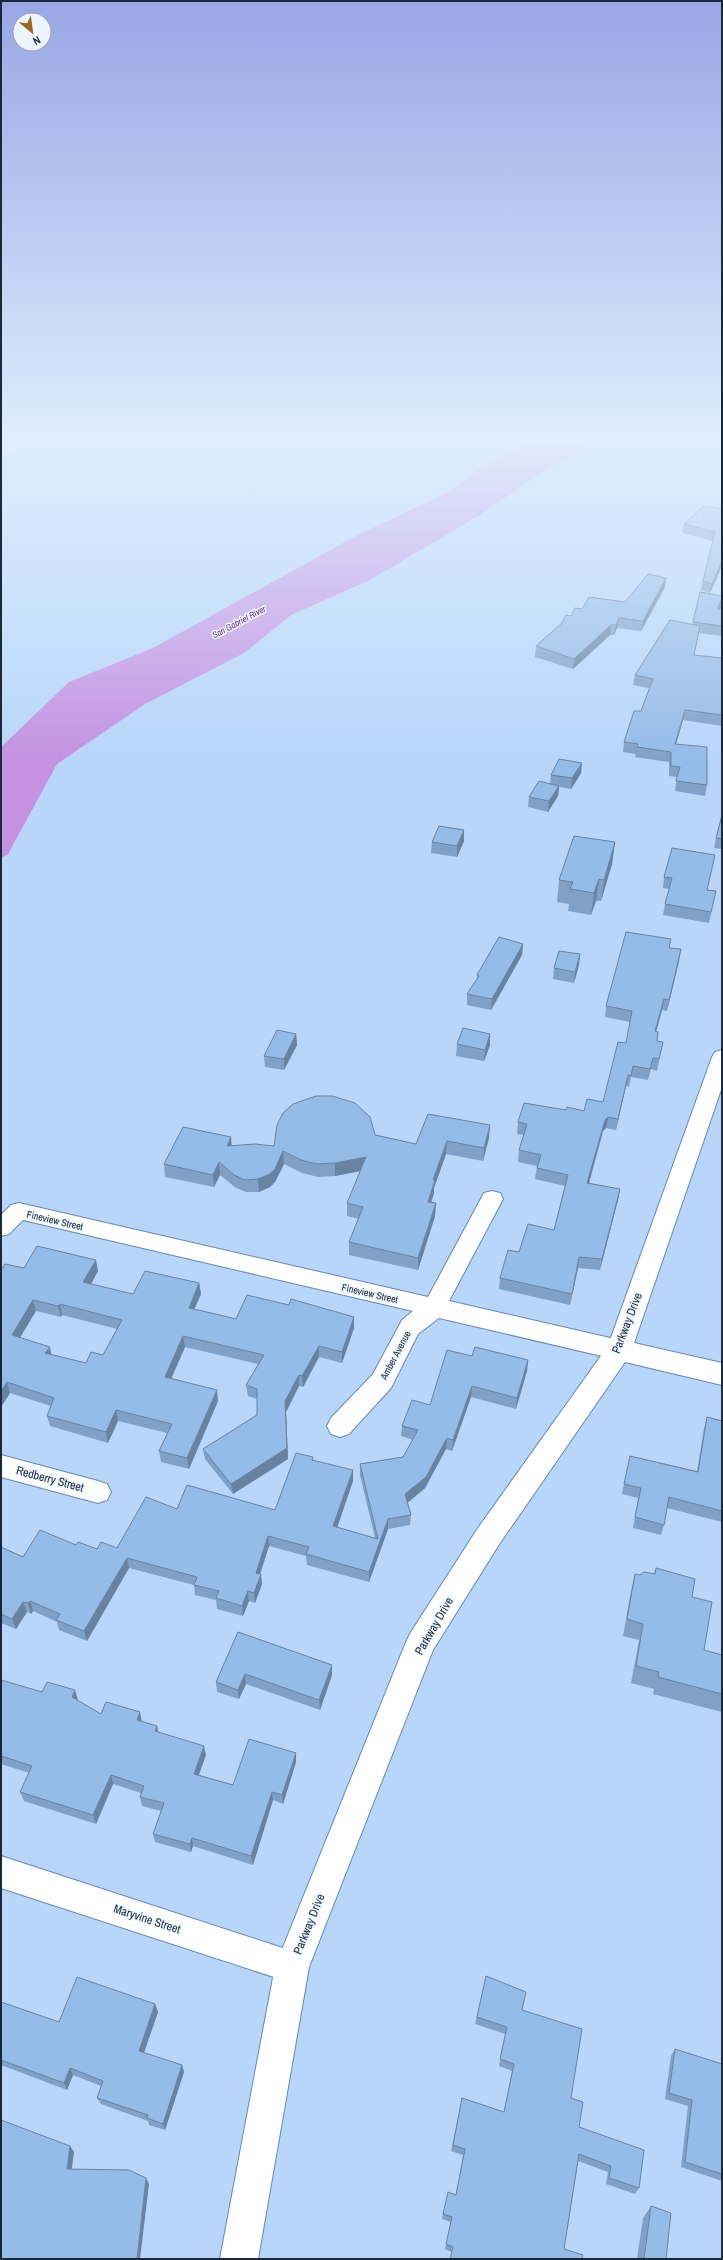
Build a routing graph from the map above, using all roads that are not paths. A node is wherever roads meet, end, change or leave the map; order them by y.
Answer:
1 (722, 1057) edge
2 (492, 1199) dead end
3 (1, 1228) edge
4 (434, 1308) junction
5 (619, 1350) junction
6 (722, 1374) edge
7 (340, 1426) dead end
8 (1, 1466) edge
9 (98, 1492) dead end
10 (1, 1872) edge
11 (292, 1967) junction
12 (240, 2259) edge

1 - 5 main road, Parkway Drive
2 - 4 street, Amber Avenue
3 - 4 street, Fineview Street
4 - 5 street, Fineview Street
4 - 7 street, Amber Avenue
5 - 6 main road, Fineview Street
5 - 11 main road, Parkway Drive
8 - 9 street, Redberry Street
10 - 11 street, Maryvine Street
11 - 12 main road, Parkway Drive

